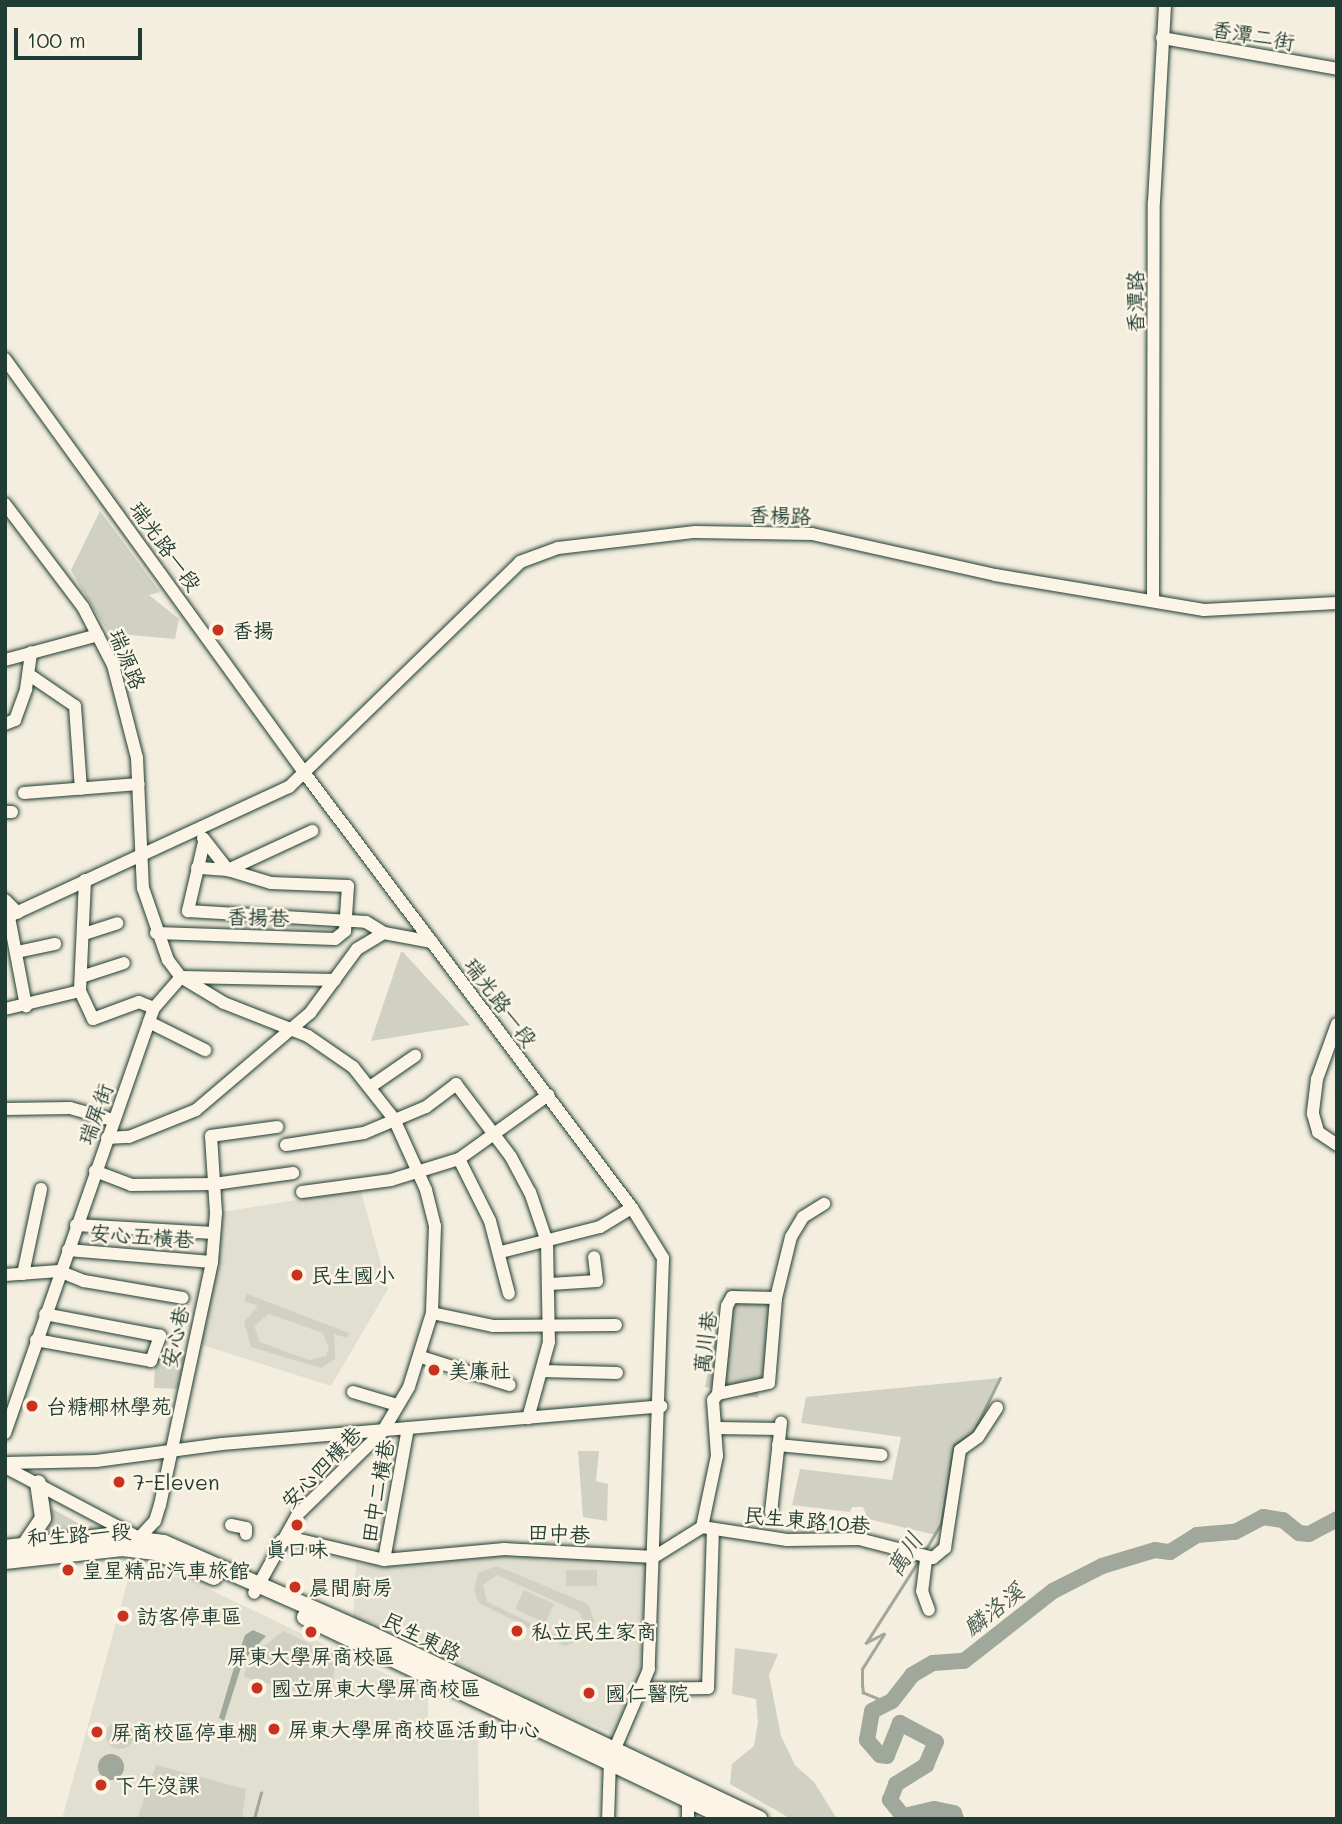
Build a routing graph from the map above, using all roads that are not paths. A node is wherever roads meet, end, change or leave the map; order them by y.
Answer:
1 (1165, 5) edge
2 (1162, 38) junction
3 (1337, 69) edge
4 (5, 359) edge
5 (5, 504) edge
6 (1153, 600) junction
7 (1337, 603) edge
8 (98, 635) junction
9 (31, 652) junction
10 (5, 660) edge
11 (31, 676) junction
12 (5, 724) edge
13 (303, 771) junction
14 (139, 784) junction
15 (81, 789) junction
16 (24, 793) dead end
17 (200, 828) junction
18 (312, 831) dead end
19 (204, 842) junction
20 (138, 856) junction
21 (197, 868) junction
22 (228, 870) junction
23 (85, 880) junction
24 (5, 900) edge
25 (11, 916) edge
26 (346, 920) junction
27 (117, 922) dead end
28 (156, 933) junction
29 (384, 933) junction
30 (84, 934) junction
31 (432, 942) junction
32 (55, 944) dead end
33 (18, 952) junction
34 (124, 963) dead end
35 (81, 977) junction
36 (181, 977) junction
37 (335, 980) junction
38 (80, 991) junction
39 (26, 1006) junction
40 (155, 1008) junction
41 (5, 1009) edge
42 (149, 1022) junction
43 (1337, 1024) edge
44 (293, 1029) junction
45 (205, 1050) dead end
46 (415, 1056) dead end
47 (370, 1087) junction
48 (548, 1095) junction
49 (5, 1109) edge
50 (394, 1119) junction
51 (113, 1120) junction
52 (277, 1127) dead end
53 (497, 1135) junction
54 (107, 1138) junction
55 (286, 1145) dead end
56 (1337, 1145) edge
57 (459, 1159) junction
58 (418, 1170) junction
59 (95, 1171) junction
60 (293, 1173) dead end
61 (214, 1184) junction
62 (41, 1189) dead end
63 (302, 1192) dead end
64 (824, 1203) dead end
65 (632, 1208) junction
66 (76, 1225) junction
67 (214, 1233) junction
68 (547, 1242) junction
69 (68, 1250) junction
70 (501, 1252) junction
71 (594, 1257) dead end
72 (212, 1262) junction
73 (59, 1271) junction
74 (23, 1274) junction
75 (5, 1275) edge
76 (550, 1284) junction
77 (509, 1294) dead end
78 (183, 1297) dead end
79 (776, 1298) junction
80 (432, 1313) junction
81 (45, 1314) junction
82 (616, 1325) dead end
83 (550, 1326) junction
84 (36, 1340) junction
85 (421, 1357) junction
86 (542, 1371) junction
87 (617, 1373) dead end
88 (510, 1385) dead end
89 (353, 1392) dead end
90 (716, 1397) junction
91 (397, 1405) junction
92 (661, 1406) junction
93 (997, 1408) dead end
94 (528, 1418) junction
95 (408, 1428) junction
96 (716, 1428) junction
97 (383, 1431) junction
98 (5, 1433) edge
99 (778, 1445) junction
100 (170, 1449) junction
101 (882, 1455) dead end
102 (5, 1465) edge
103 (38, 1483) junction
104 (771, 1513) dead end
105 (231, 1525) dead end
106 (708, 1529) junction
107 (246, 1534) dead end
108 (139, 1538) junction
109 (281, 1541) junction
110 (25, 1545) junction
111 (5, 1548) edge
112 (156, 1552) junction
113 (654, 1557) junction
114 (384, 1560) junction
115 (926, 1560) junction
116 (5, 1561) edge
117 (257, 1589) junction
118 (929, 1610) dead end
119 (643, 1689) junction
120 (613, 1755) junction
121 (688, 1792) junction
122 (608, 1819) edge
123 (688, 1819) edge
124 (729, 1819) edge
125 (759, 1819) edge

1 - 2 street, 香潭路
2 - 3 street, 香潭二街
2 - 6 street, 香潭路
4 - 13 street, 瑞光路一段
5 - 8 street, 瑞源路
6 - 7 street, 香楊路
6 - 13 street, 香楊路
8 - 9 street
8 - 14 street, 瑞源路
9 - 10 street
9 - 11 street
11 - 12 street
11 - 15 street
13 - 17 street
13 - 31 street, 瑞光路一段
14 - 15 street
14 - 20 street, 瑞源路
15 - 16 street
17 - 19 street
17 - 20 street
18 - 22 street
19 - 21 street
19 - 22 street
20 - 23 street
20 - 28 street
21 - 22 street
21 - 26 street
22 - 26 street
23 - 25 street
23 - 30 street
24 - 25 street
25 - 33 street
26 - 28 street, 香揚巷
26 - 29 street
27 - 30 street
28 - 36 street
29 - 31 street
29 - 37 street
30 - 35 street
31 - 48 street, 瑞光路一段
32 - 33 street
33 - 39 street
34 - 35 street
35 - 38 street
36 - 37 street
36 - 40 street, 瑞屏街
36 - 44 street
37 - 44 street
38 - 39 street
38 - 40 street
39 - 41 street
40 - 42 street, 瑞屏街
42 - 45 street
42 - 51 street, 瑞屏街
43 - 56 street
44 - 47 street
44 - 54 street
46 - 47 street
47 - 50 street
48 - 53 street
48 - 65 street, 瑞光路一段
49 - 51 street
50 - 53 street
50 - 55 street
50 - 58 street, 安心四橫巷
51 - 54 street, 瑞屏街
52 - 61 street, 安心巷
53 - 57 street
53 - 68 street
54 - 59 street, 瑞屏街
57 - 58 street
57 - 70 street
58 - 63 street
58 - 80 street, 安心四橫巷
59 - 61 street
59 - 66 street, 瑞屏街
60 - 61 street
61 - 67 street, 安心巷
62 - 74 street
64 - 79 street, 萬川巷
65 - 68 street
65 - 92 street, 瑞光路一段
66 - 67 street
66 - 69 street, 瑞屏街
67 - 72 street, 安心巷
68 - 70 street
68 - 76 street
69 - 72 street, 安心五橫巷
69 - 73 street, 瑞屏街
70 - 77 street
71 - 76 street
72 - 100 street, 安心巷
73 - 74 street
73 - 78 street
73 - 81 street, 瑞屏街
74 - 75 street
76 - 83 street
79 - 90 street, 萬川巷
79 - 90 street, 萬川巷
80 - 83 street
80 - 85 street, 安心四橫巷
81 - 84 street, 瑞屏街
81 - 84 street
82 - 83 street
83 - 86 street
84 - 98 street, 瑞屏街
85 - 88 street
85 - 91 street, 安心四橫巷
86 - 87 street
86 - 94 street
89 - 91 street, 安心四橫巷
90 - 96 street
91 - 97 street, 安心四橫巷
92 - 94 street
92 - 113 street, 瑞光路一段
93 - 115 street
94 - 95 street
95 - 97 street
95 - 114 street, 田中二橫巷
96 - 99 street
96 - 106 street
97 - 100 street
97 - 109 street, 安心四橫巷
99 - 101 street
99 - 104 street
100 - 102 street
100 - 108 street, 安心巷
102 - 103 street, 民生東路
103 - 108 street, 民生東路
103 - 110 main road
105 - 107 street
106 - 113 street
106 - 115 street, 民生東路10巷
106 - 119 street, 民生東路10巷
108 - 110 main road, 和生路一段
108 - 112 street, 民生東路
108 - 117 main road, 民生東路
109 - 114 street, 田中巷
109 - 117 street, 安心四橫巷
110 - 111 main road, 和生路一段
112 - 116 main road, 和生路一段
112 - 117 main road, 民生東路
113 - 114 street, 田中巷
113 - 119 street, 瑞光路一段
115 - 118 street
117 - 120 main road, 民生東路
119 - 120 street, 瑞光路一段
120 - 121 main road, 民生東路
120 - 122 street
121 - 123 street
121 - 124 main road, 民生東路
121 - 125 main road, 民生東路

